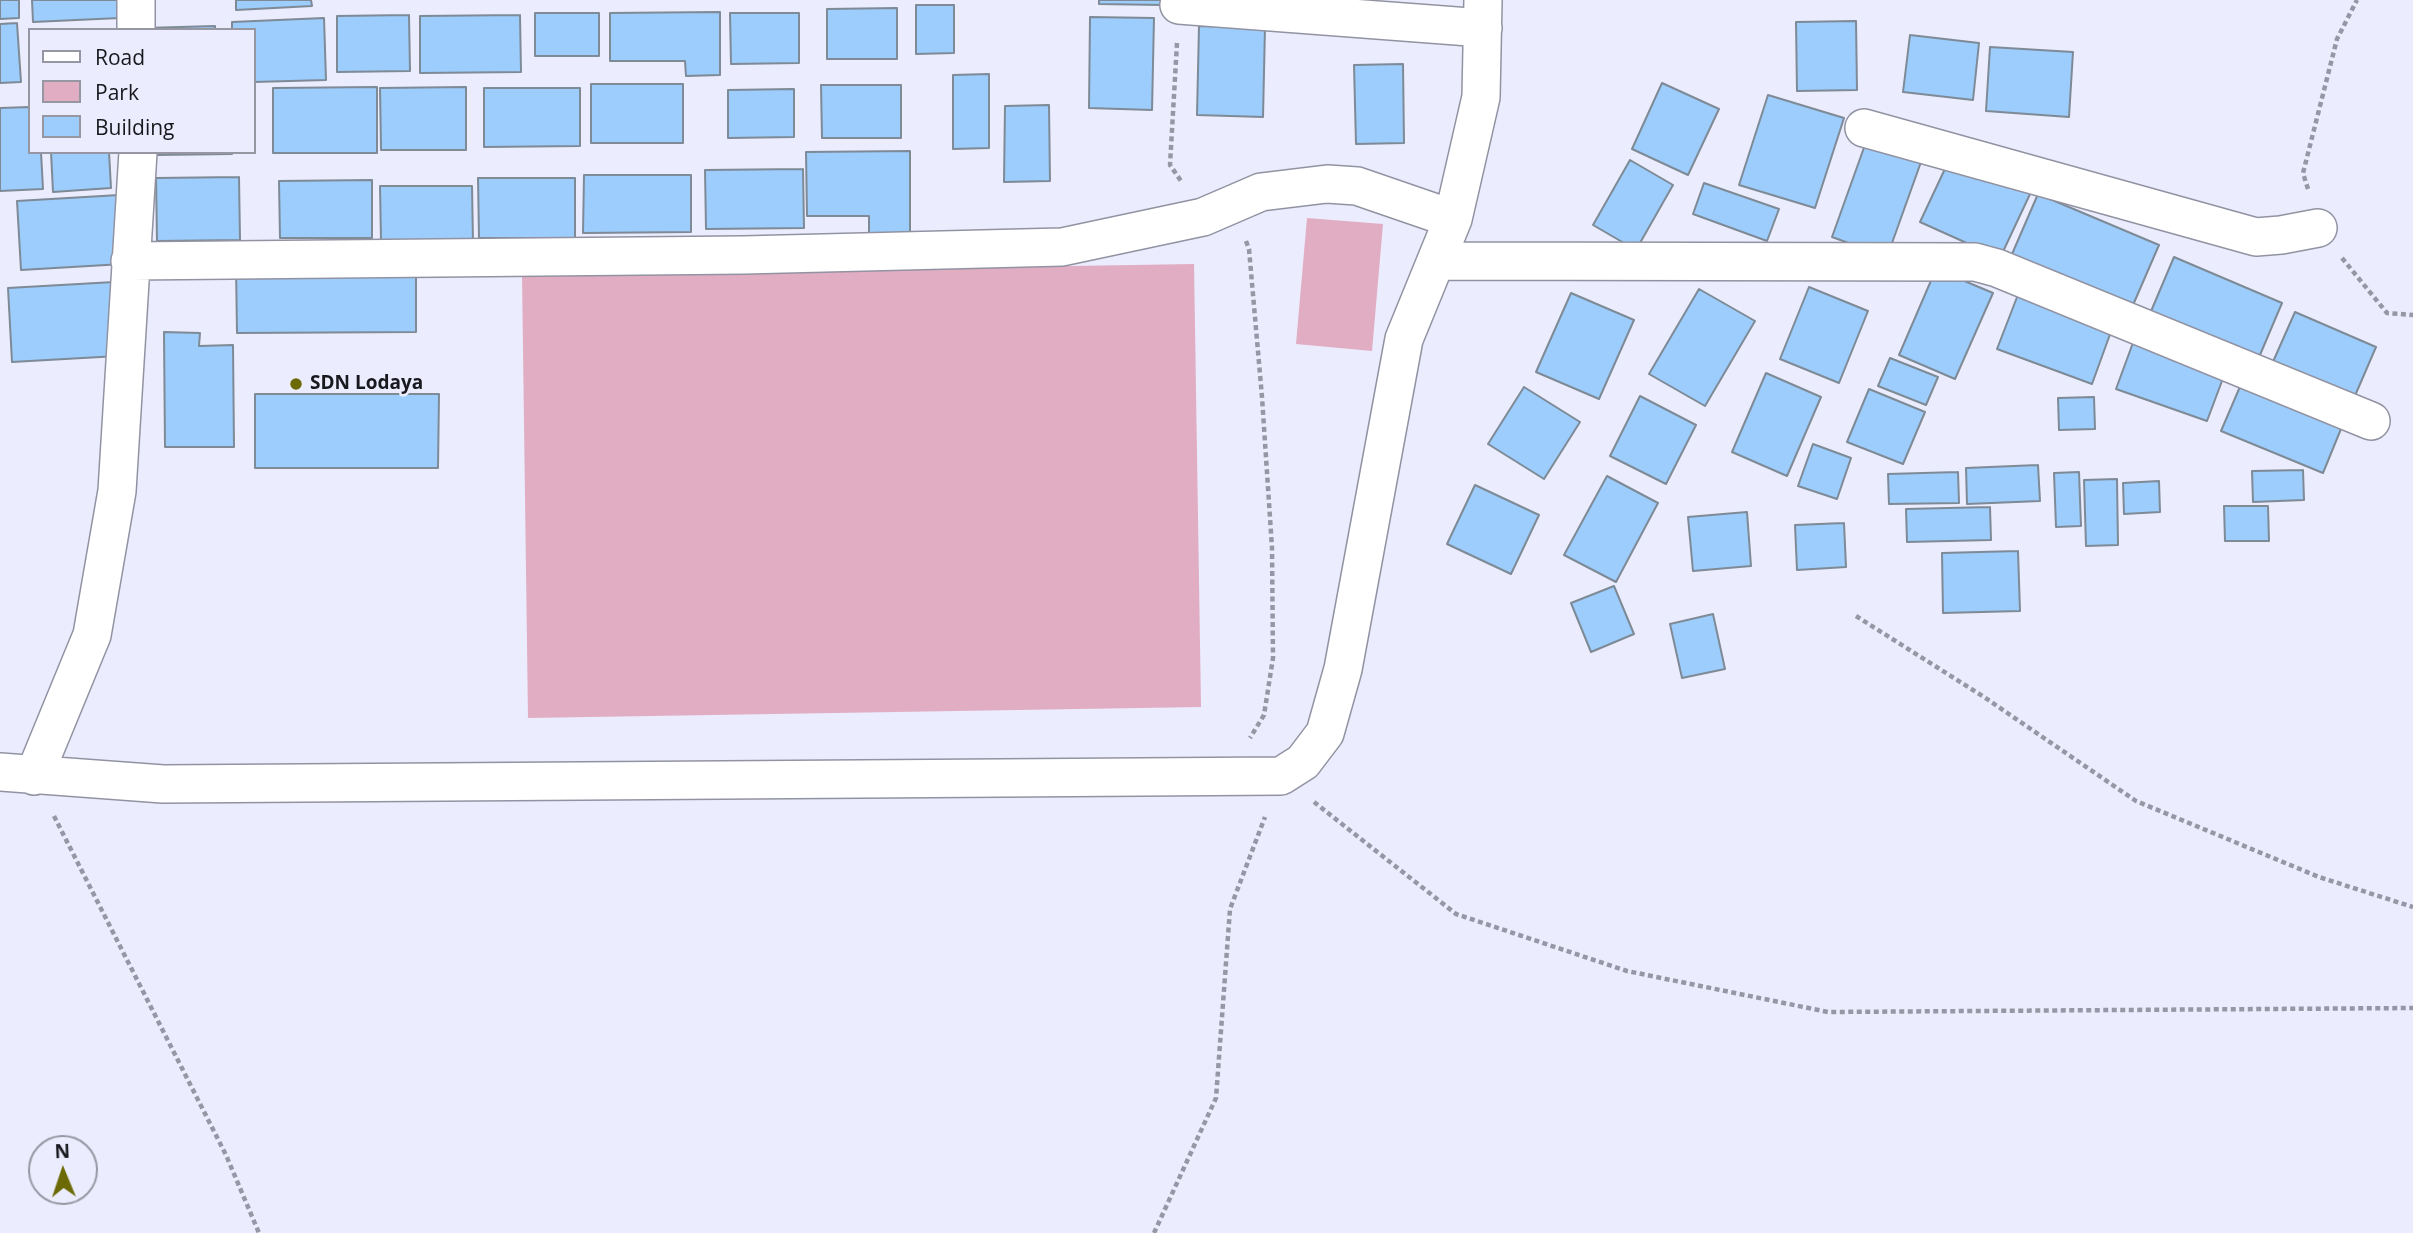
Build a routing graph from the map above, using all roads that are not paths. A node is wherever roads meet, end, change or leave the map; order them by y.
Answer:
1 (136, 0) edge
2 (1179, 5) road end
3 (1483, 14) edge
4 (136, 28) edge
5 (1864, 128) dead end
6 (138, 154) edge
7 (1453, 219) junction
8 (2318, 228) road end
9 (130, 261) junction
10 (1436, 261) junction
11 (2371, 421) dead end
12 (17, 774) edge

1 - 4 street
2 - 3 street
3 - 7 street
5 - 8 street
6 - 9 street
7 - 9 street
7 - 10 street
9 - 12 street
10 - 11 street
10 - 12 street

